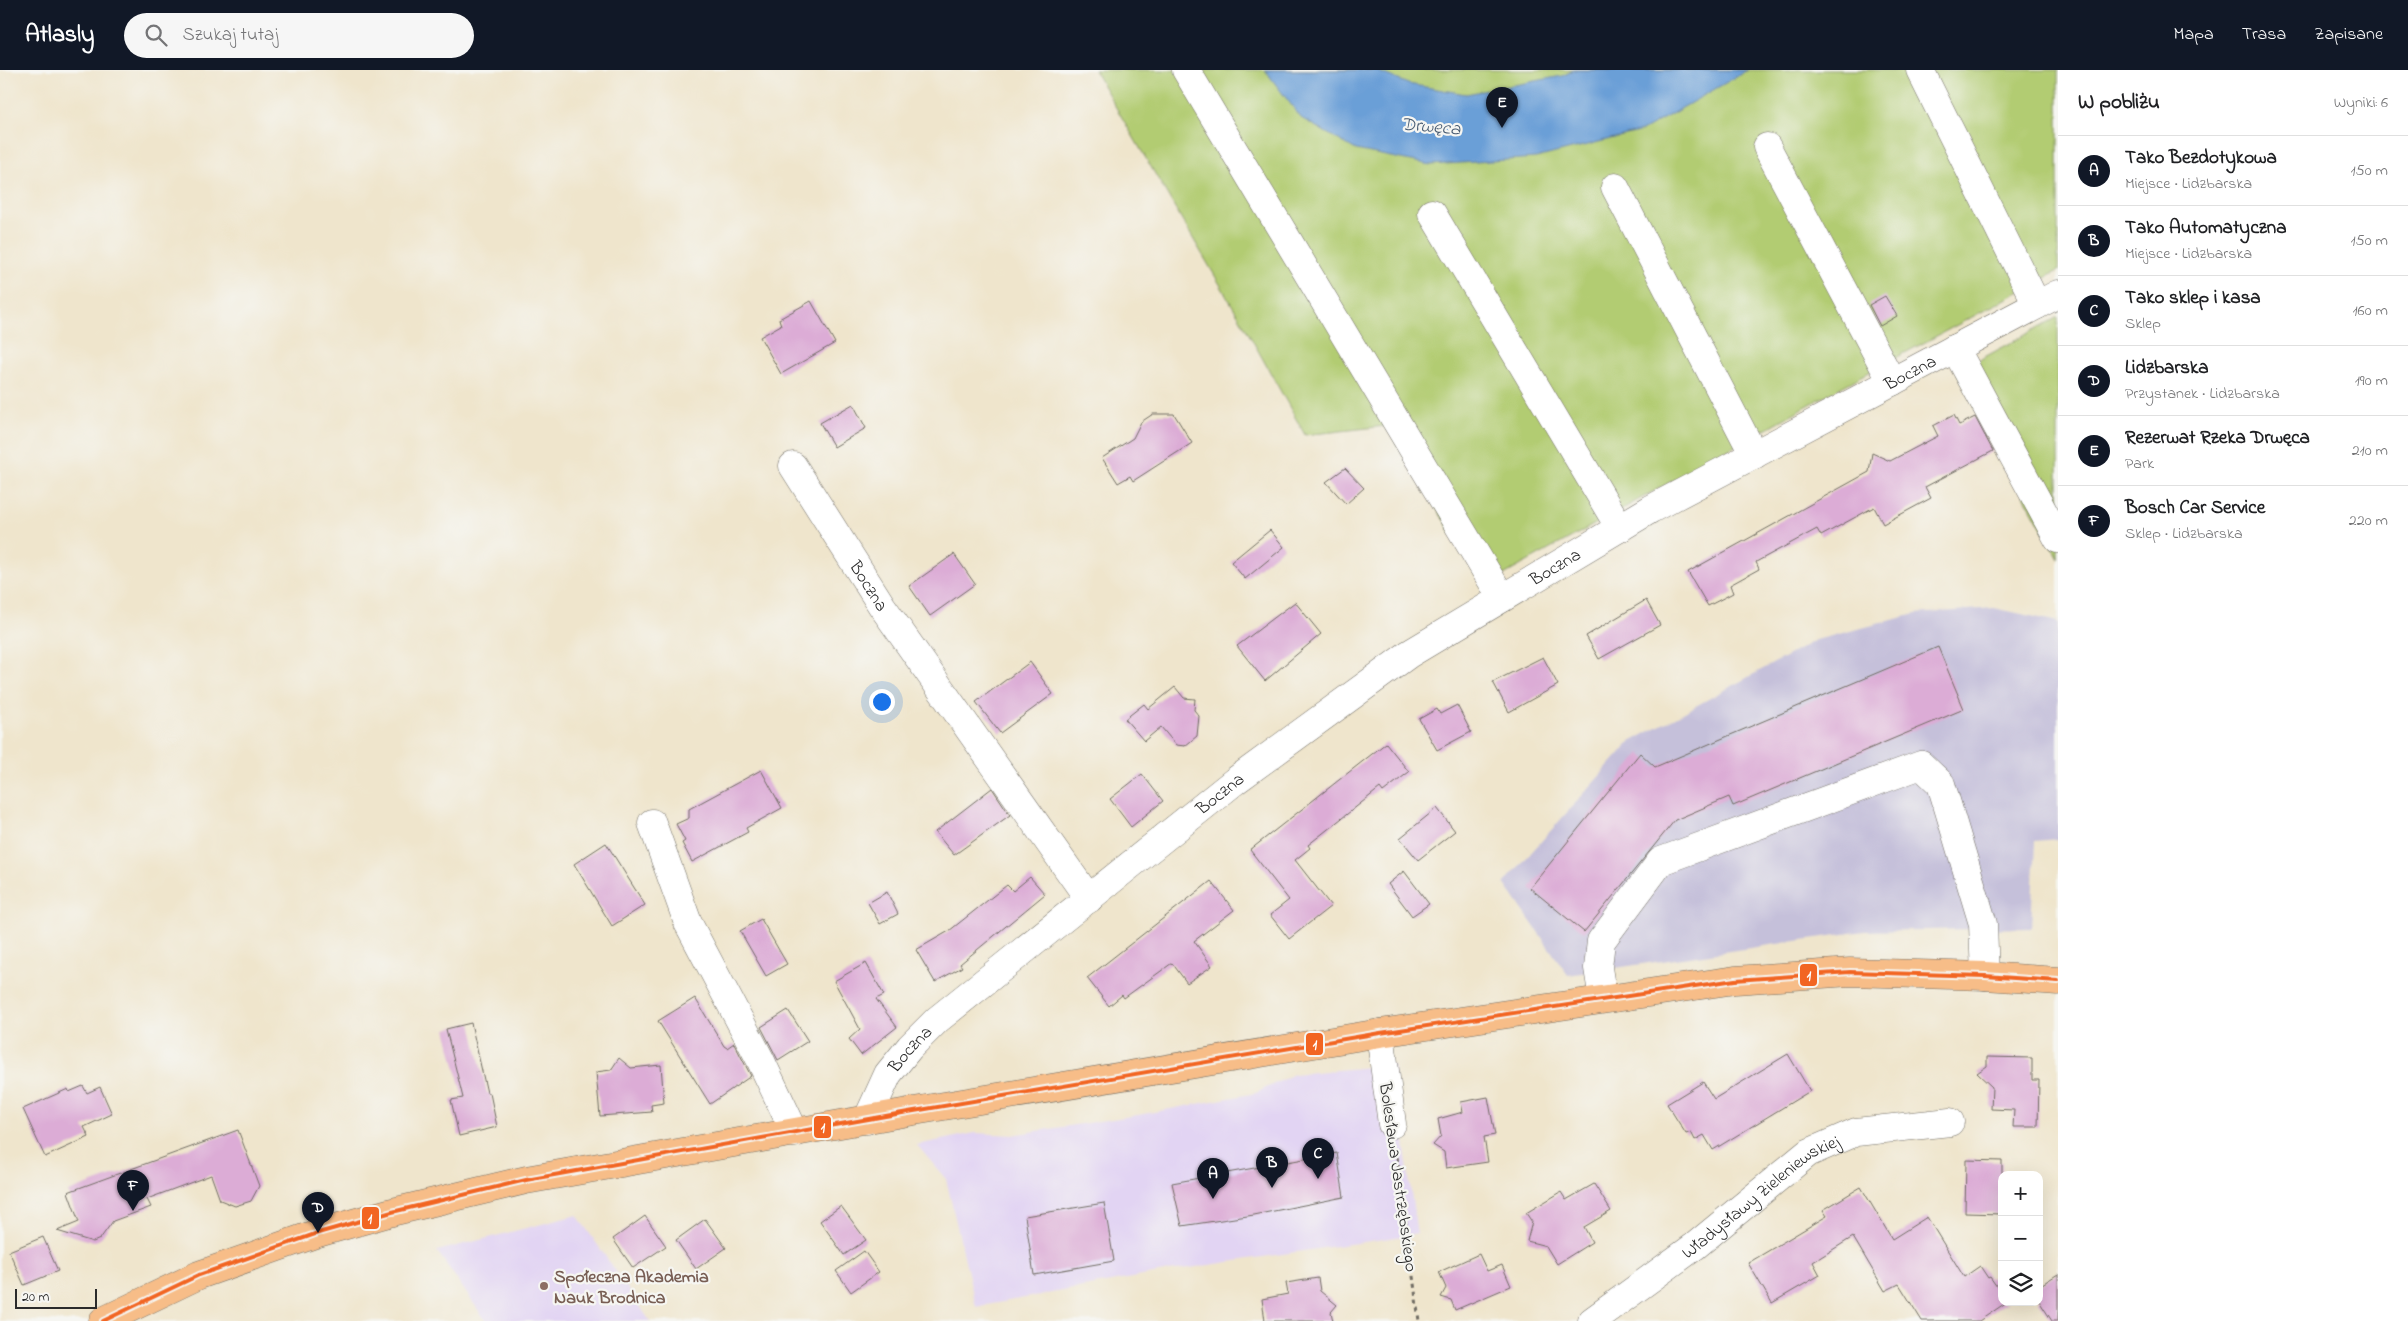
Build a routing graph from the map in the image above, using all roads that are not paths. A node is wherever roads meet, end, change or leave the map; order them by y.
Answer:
1 (1186, 70) edge
2 (1920, 70) edge
3 (1767, 147) dead end
4 (1614, 187) dead end
5 (1432, 213) dead end
6 (2048, 300) edge
7 (1955, 348) junction
8 (1892, 382) junction
9 (1754, 455) junction
10 (793, 466) dead end
11 (1620, 528) junction
12 (2058, 539) edge
13 (1502, 598) junction
14 (652, 823) dead end
15 (1089, 899) junction
16 (1985, 976) junction
17 (2058, 981) edge
18 (1603, 999) junction
19 (1380, 1033) junction
20 (867, 1120) junction
21 (1950, 1122) dead end
22 (1392, 1124) road end
23 (795, 1133) junction
24 (103, 1321) edge
25 (1592, 1321) edge

1 - 13 street
2 - 6 street
3 - 8 street
4 - 9 street
5 - 11 street
6 - 7 street, Boczna
7 - 8 street, Boczna
7 - 12 street
8 - 9 street, Boczna
9 - 11 street, Boczna
10 - 15 street, Boczna
11 - 13 street, Boczna
13 - 15 street, Boczna
14 - 23 street
15 - 20 street, Boczna
16 - 17 main road
16 - 18 main road
16 - 18 street
18 - 19 main road
19 - 20 main road
19 - 22 street, Bolesława Jastrzębskiego
20 - 23 main road
21 - 25 street, Władysławy Zieleniewskiej
23 - 24 main road

